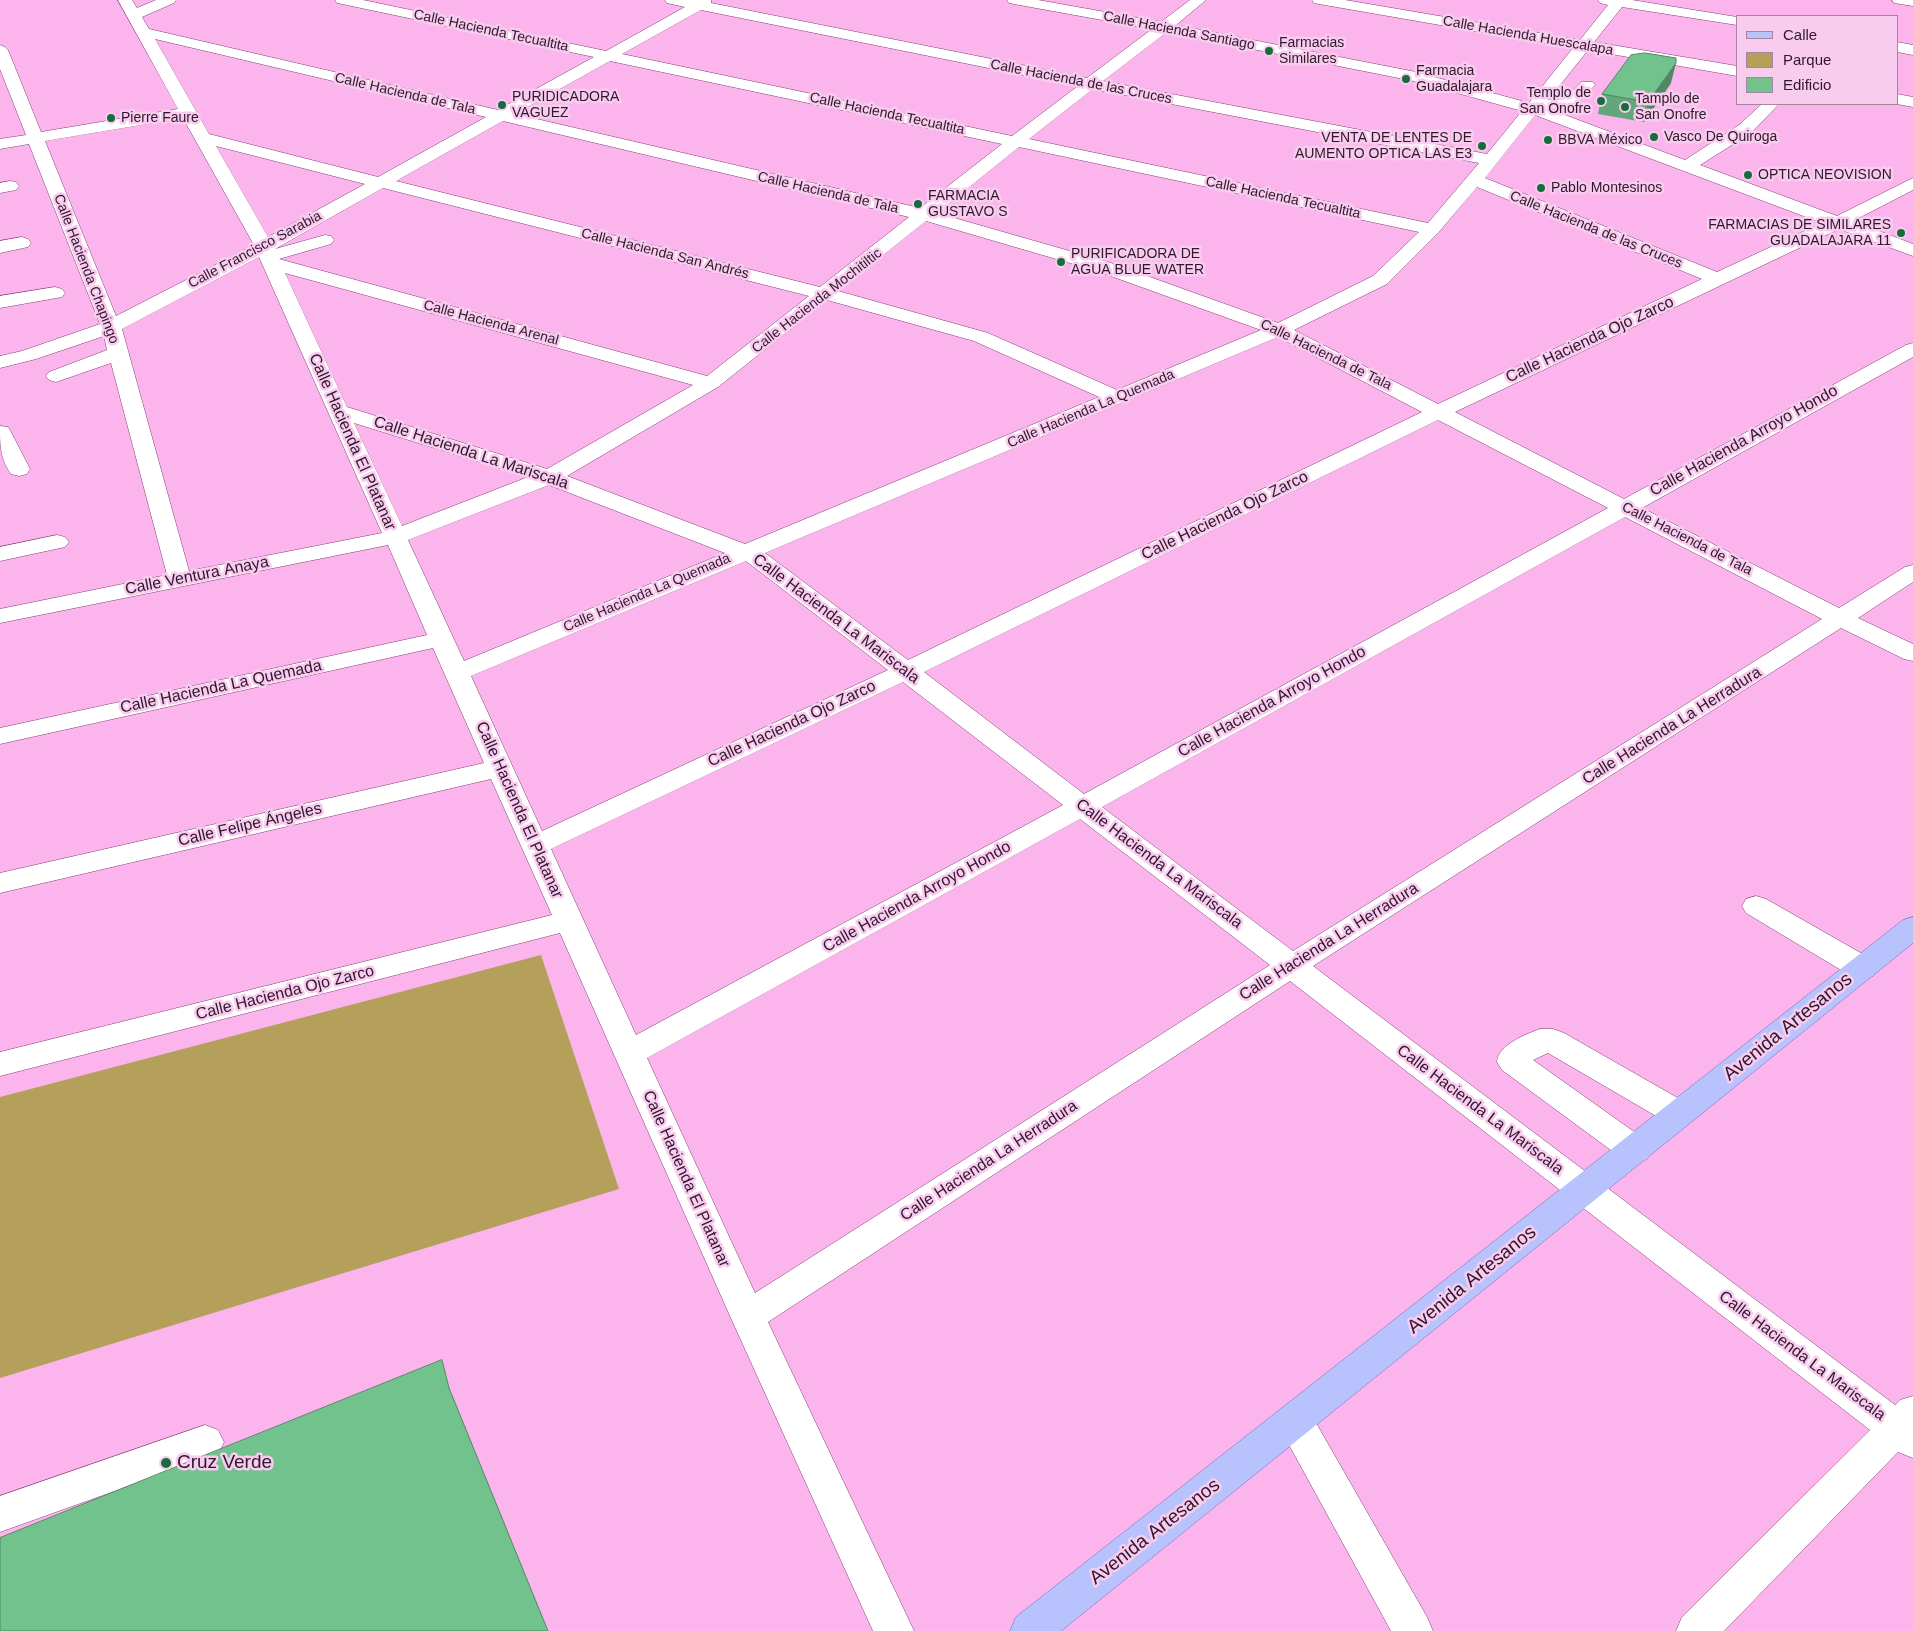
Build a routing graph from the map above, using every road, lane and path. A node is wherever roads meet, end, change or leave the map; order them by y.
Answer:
1 (169, 0) edge
2 (342, 0) edge
3 (672, 0) edge
4 (1014, 0) edge
5 (1199, 0) edge
6 (1319, 0) edge
7 (1899, 0) edge
8 (1615, 1) edge
9 (1913, 2) edge
10 (704, 3) edge
11 (134, 16) edge
12 (1736, 21) edge
13 (1165, 27) junction
14 (1584, 45) junction
15 (1898, 47) edge
16 (0, 50) edge
17 (1913, 50) edge
18 (607, 55) junction
19 (1736, 71) edge
20 (1092, 84) junction
21 (1588, 85) dead end
22 (1898, 99) edge
23 (1913, 102) edge
24 (1770, 105) edge
25 (1535, 107) junction
26 (188, 112) junction
27 (500, 116) junction
28 (35, 138) junction
29 (203, 138) junction
30 (1016, 141) junction
31 (0, 144) edge
32 (1492, 160) junction
33 (1687, 166) junction
34 (1475, 180) junction
35 (379, 182) junction
36 (1913, 183) edge
37 (925, 215) junction
38 (1838, 222) junction
39 (1432, 229) junction
40 (325, 240) dead end
41 (22, 243) dead end
42 (0, 247) edge
43 (1913, 250) edge
44 (268, 255) junction
45 (1717, 280) junction
46 (55, 293) dead end
47 (826, 294) junction
48 (0, 302) edge
49 (111, 327) junction
50 (1279, 330) junction
51 (1913, 350) edge
52 (118, 353) junction
53 (0, 362) edge
54 (56, 376) dead end
55 (711, 383) junction
56 (1118, 398) junction
57 (338, 411) junction
58 (1440, 411) junction
59 (0, 432) edge
60 (20, 469) dead end
61 (549, 477) junction
62 (1624, 507) junction
63 (395, 537) junction
64 (57, 542) dead end
65 (746, 552) junction
66 (0, 554) edge
67 (1913, 572) edge
68 (180, 580) junction
69 (0, 616) edge
70 (1841, 619) junction
71 (441, 639) junction
72 (1913, 654) edge
73 (906, 671) junction
74 (457, 673) junction
75 (0, 736) edge
76 (500, 768) junction
77 (1083, 806) junction
78 (535, 845) junction
79 (0, 883) edge
80 (1756, 906) dead end
81 (569, 921) junction
82 (1913, 927) edge
83 (1291, 966) junction
84 (1862, 968) junction
85 (629, 1053) junction
86 (0, 1064) edge
87 (1679, 1114) junction
88 (1635, 1150) junction
89 (1585, 1190) junction
90 (748, 1316) junction
91 (1295, 1421) junction
92 (1908, 1427) edge
93 (205, 1442) dead end
94 (0, 1514) edge
95 (894, 1631) edge
96 (1030, 1631) edge
97 (1413, 1631) edge
98 (1696, 1631) edge

1 - 11 street
2 - 18 street, Calle Hacienda Tecualtita
3 - 10 street, Calle Hacienda de las Cruces
4 - 13 street, Calle Hacienda Santiago
5 - 13 street, Calle Hacienda Mochitiltic
6 - 14 street, Calle Hacienda Huescalapa
7 - 9 street
8 - 12 street
8 - 14 street, Calle Hacienda La Quemada
10 - 18 street, Calle Francisco Sarabia
10 - 20 street, Calle Hacienda de las Cruces
11 - 26 street, Calle Hacienda El Platanar
11 - 27 street, Calle Hacienda de Tala
13 - 20 street, Calle Hacienda Mochitiltic
13 - 25 street, Calle Hacienda Santiago
14 - 19 street, Calle Hacienda Huescalapa
14 - 25 street, Calle Hacienda La Quemada
15 - 17 street
16 - 28 street, Calle Hacienda Chapingo
18 - 27 street, Calle Francisco Sarabia
18 - 30 street, Calle Hacienda Tecualtita
20 - 30 street, Calle Hacienda Mochitiltic
20 - 32 street, Calle Hacienda de las Cruces
21 - 25 street
22 - 23 street
24 - 33 street
25 - 32 street, Calle Hacienda La Quemada
25 - 33 street, Calle Hacienda Santiago
26 - 28 street
26 - 29 street, Calle Hacienda El Platanar
27 - 35 street, Calle Francisco Sarabia
27 - 37 street, Calle Hacienda de Tala
28 - 31 street
28 - 49 street, Calle Hacienda Chapingo
29 - 35 street, Calle Hacienda San Andrés
29 - 44 street, Calle Hacienda El Platanar
30 - 37 street, Calle Hacienda Mochitiltic
30 - 39 street, Calle Hacienda Tecualtita
32 - 34 street, Calle Hacienda La Quemada
33 - 38 street, Calle Hacienda Santiago
34 - 39 street, Calle Hacienda La Quemada
34 - 45 street, Calle Hacienda de las Cruces
35 - 44 street, Calle Francisco Sarabia
35 - 47 street, Calle Hacienda San Andrés
36 - 38 street, Calle Hacienda Ojo Zarco
37 - 47 street, Calle Hacienda Mochitiltic
37 - 50 street, Calle Hacienda de Tala
38 - 43 street, Calle Hacienda Santiago
38 - 45 street, Calle Hacienda Ojo Zarco
39 - 50 street, Calle Hacienda La Quemada
40 - 44 street
41 - 42 street
44 - 49 street, Calle Francisco Sarabia
44 - 55 street, Calle Hacienda Arenal
44 - 57 street, Calle Hacienda El Platanar
45 - 58 street, Calle Hacienda Ojo Zarco
46 - 48 street
47 - 55 street, Calle Hacienda Mochitiltic
47 - 56 street, Calle Hacienda San Andrés
49 - 52 street, Calle Hacienda Chapingo
49 - 53 street, Calle Francisco Sarabia
50 - 56 street, Calle Hacienda La Quemada
50 - 58 street, Calle Hacienda de Tala
51 - 62 street, Calle Hacienda Arroyo Hondo
52 - 54 street
52 - 68 street, Calle Hacienda Chapingo
55 - 61 street, Calle Hacienda Mochitiltic
56 - 65 street, Calle Hacienda La Quemada
57 - 61 street, Calle Hacienda La Mariscala
57 - 63 street, Calle Hacienda El Platanar
58 - 62 street, Calle Hacienda de Tala
58 - 73 street, Calle Hacienda Ojo Zarco
59 - 60 street
61 - 63 street, Calle Hacienda Mochitiltic
61 - 65 street, Calle Hacienda La Mariscala
62 - 70 street, Calle Hacienda de Tala
62 - 77 street, Calle Hacienda Arroyo Hondo
63 - 68 street, Calle Ventura Anaya
63 - 71 street, Calle Hacienda El Platanar
64 - 66 street
65 - 73 street, Calle Hacienda La Mariscala
65 - 74 street, Calle Hacienda La Quemada
67 - 70 street, Calle Hacienda La Herradura
68 - 69 street, Calle Ventura Anaya
70 - 72 street, Calle Hacienda de Tala
70 - 83 street, Calle Hacienda La Herradura
71 - 74 street, Calle Hacienda El Platanar
71 - 75 street, Calle Hacienda La Quemada
73 - 77 street, Calle Hacienda La Mariscala
73 - 78 street, Calle Hacienda Ojo Zarco
74 - 76 street, Calle Hacienda El Platanar
76 - 78 street, Calle Hacienda El Platanar
76 - 79 street, Calle Felipe Ángeles
77 - 83 street, Calle Hacienda La Mariscala
77 - 85 street, Calle Hacienda Arroyo Hondo
78 - 81 street, Calle Hacienda El Platanar
80 - 84 street
81 - 85 street, Calle Hacienda El Platanar
81 - 86 street, Calle Hacienda Ojo Zarco
82 - 84 main road, Avenida Artesanos
83 - 89 street, Calle Hacienda La Mariscala
83 - 90 street, Calle Hacienda La Herradura
84 - 87 main road, Avenida Artesanos
85 - 90 street, Calle Hacienda El Platanar
87 - 88 main road, Avenida Artesanos
87 - 88 street
88 - 89 main road, Avenida Artesanos
89 - 91 main road, Avenida Artesanos
89 - 92 street, Calle Hacienda La Mariscala
90 - 95 street, Calle Hacienda El Platanar
91 - 96 main road, Avenida Artesanos
91 - 97 street
92 - 98 street
93 - 94 street

